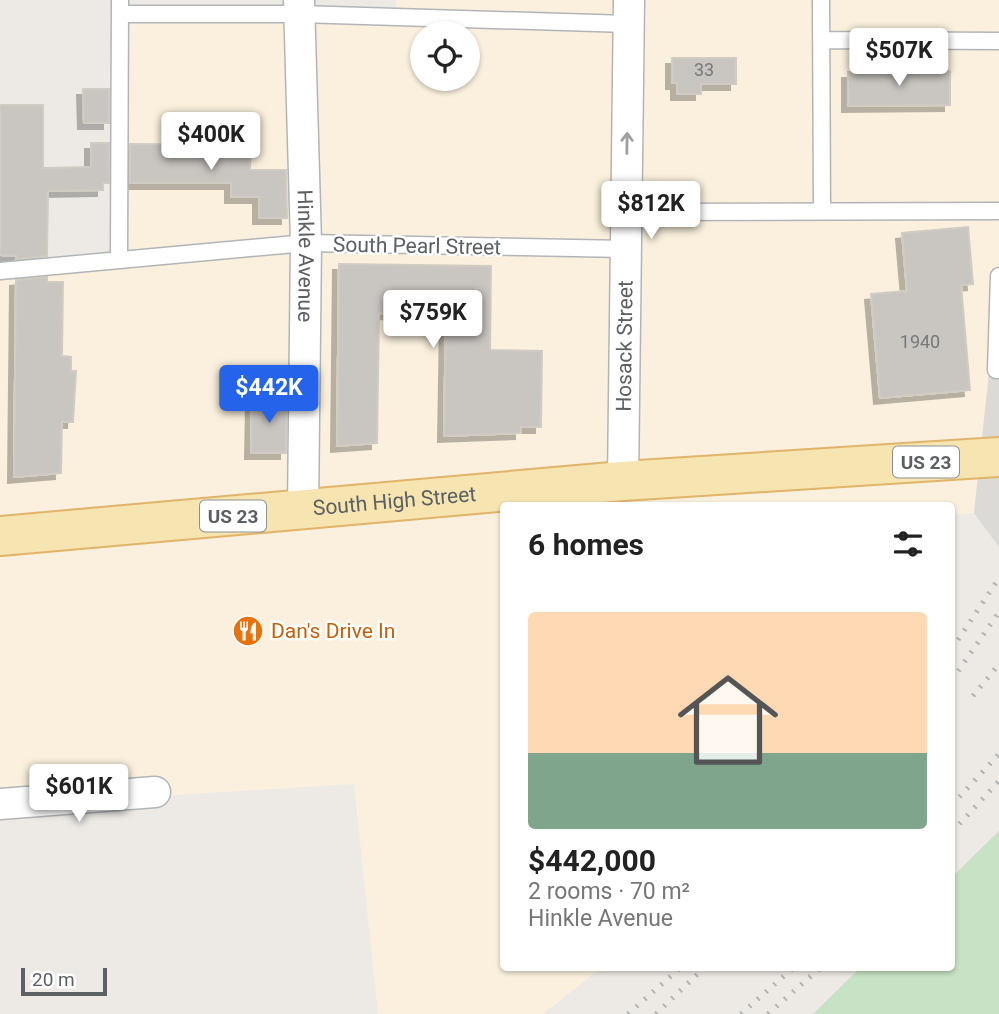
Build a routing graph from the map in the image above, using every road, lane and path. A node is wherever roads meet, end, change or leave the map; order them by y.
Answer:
1 (821, 0) edge
2 (120, 7) edge
3 (300, 7) edge
4 (628, 12) edge
5 (821, 40) junction
6 (999, 41) edge
7 (822, 211) junction
8 (999, 211) edge
9 (626, 212) junction
10 (306, 243) junction
11 (626, 249) junction
12 (119, 258) junction
13 (0, 271) edge
14 (999, 276) edge
15 (996, 370) dead end
16 (999, 457) edge
17 (623, 481) junction
18 (303, 509) junction
19 (0, 536) edge
20 (155, 792) dead end
21 (0, 804) edge

1 - 5 lane
2 - 3 lane
2 - 12 lane
3 - 4 lane
3 - 10 street, Hinkle Avenue
9 -> 4 street, Hosack Street
5 - 6 lane
5 - 7 lane
7 - 8 lane
7 - 9 lane
9 - 11 street, Hosack Street
10 - 11 lane, South Pearl Street
10 - 12 lane, South Pearl Street
10 - 18 street, Hinkle Avenue
11 - 17 street, Hosack Street
12 - 13 lane, South Pearl Street
14 - 15 lane
16 - 17 main road, South High Street / US 23
17 - 18 main road, South High Street / US 23
18 - 19 main road, South High Street / US 23
20 - 21 street

